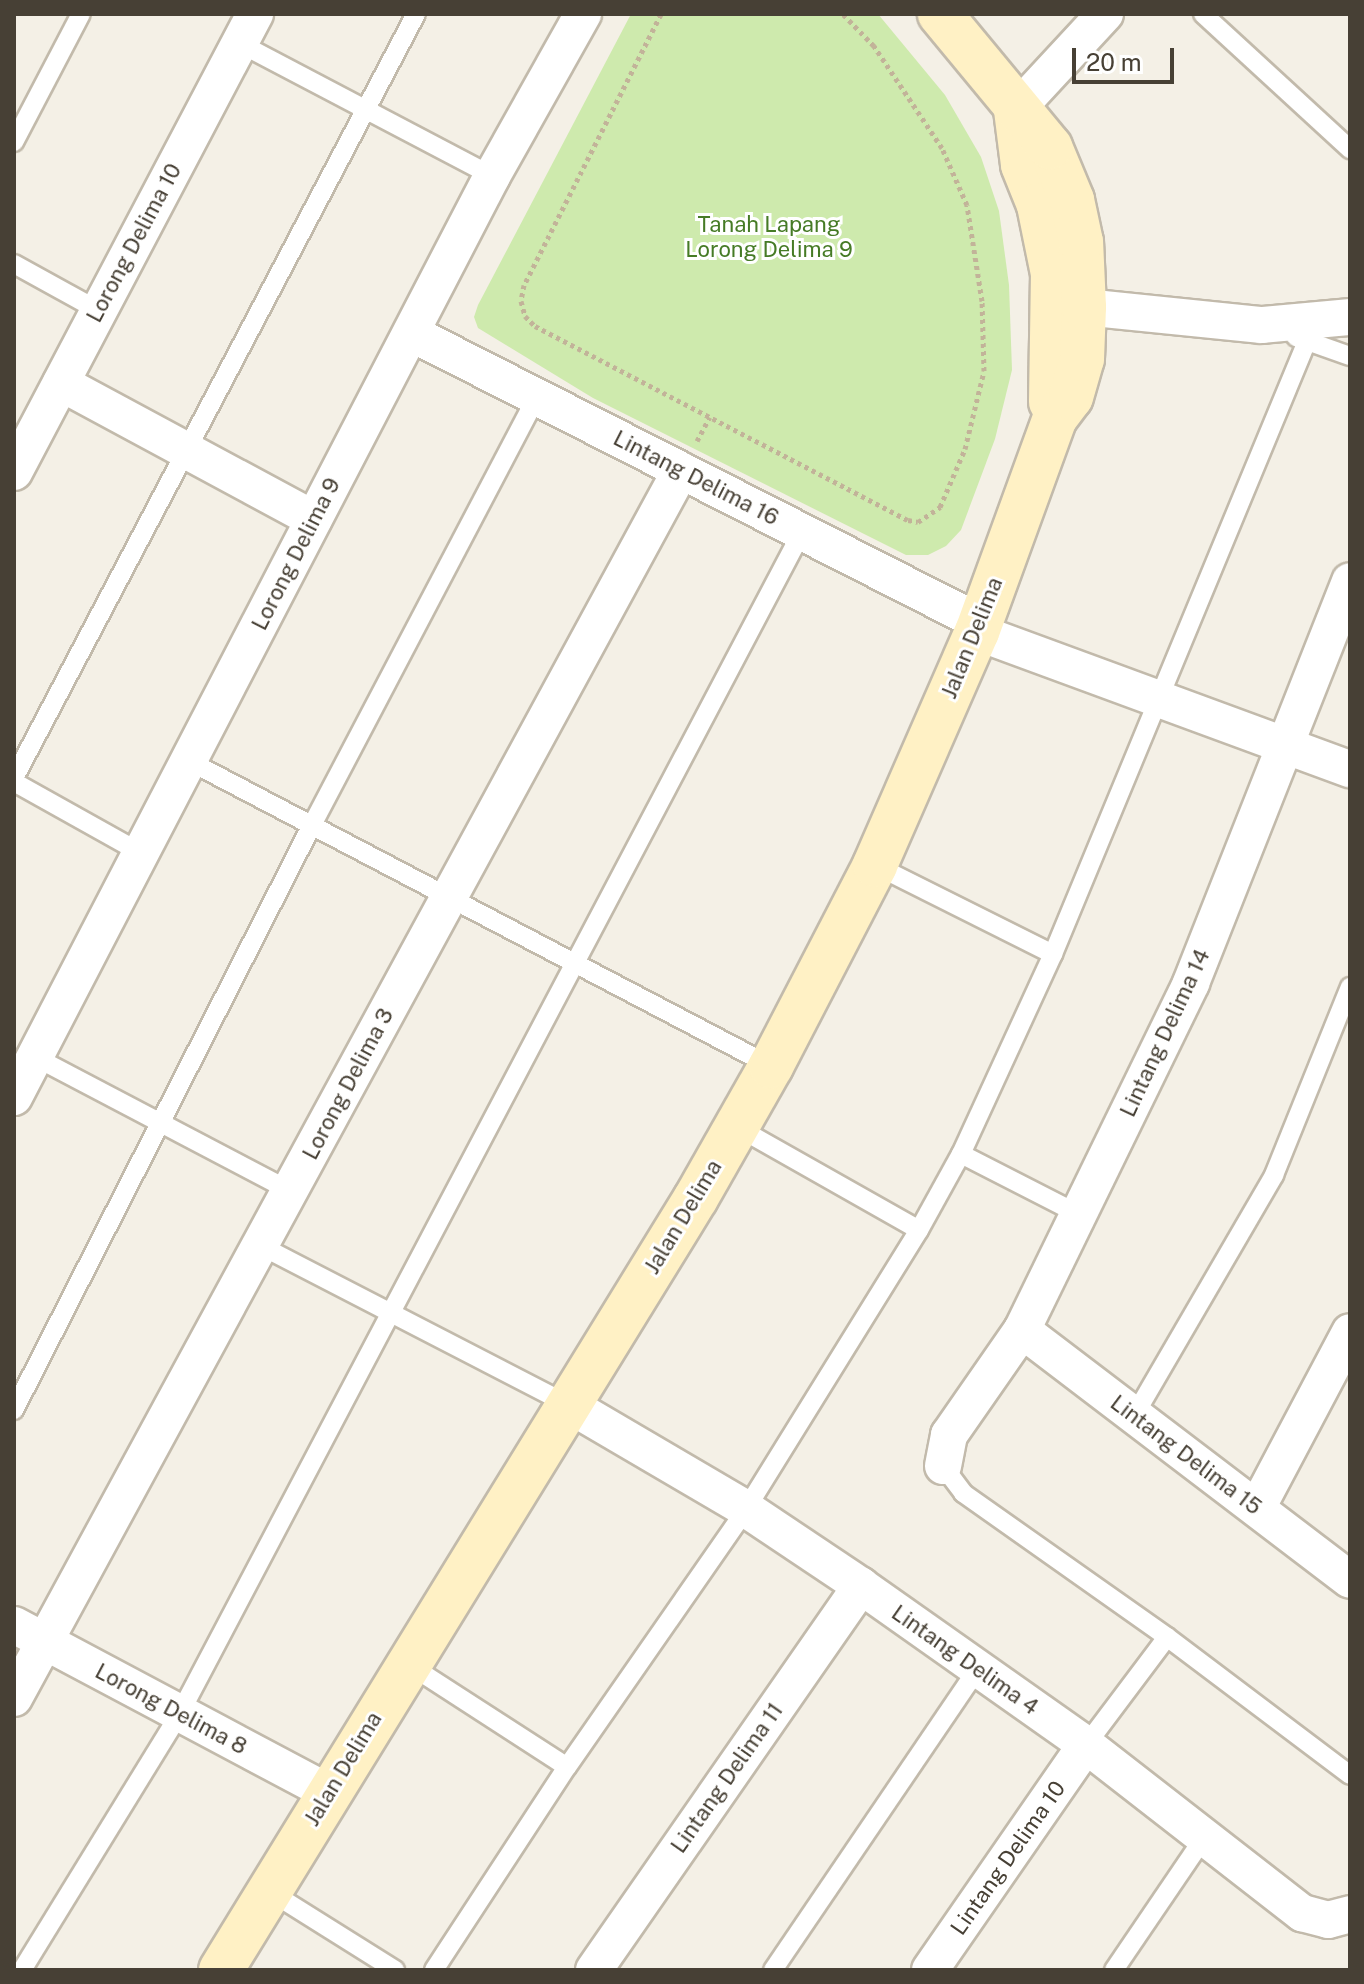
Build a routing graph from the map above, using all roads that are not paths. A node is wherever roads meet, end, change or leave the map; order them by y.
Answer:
1 (81, 14) edge
2 (416, 14) edge
3 (583, 14) edge
4 (940, 14) edge
5 (1105, 14) edge
6 (1203, 14) edge
7 (247, 29) edge
8 (366, 110) junction
9 (1016, 110) junction
10 (14, 142) edge
11 (1348, 142) edge
12 (492, 176) junction
13 (14, 264) edge
14 (1084, 307) junction
15 (99, 311) junction
16 (1350, 317) edge
17 (1262, 325) junction
18 (411, 333) junction
19 (1307, 341) junction
20 (1350, 356) edge
21 (61, 383) junction
22 (537, 397) junction
23 (1055, 418) junction
24 (186, 451) junction
25 (681, 470) junction
26 (14, 472) edge
27 (314, 519) junction
28 (802, 532) junction
29 (1350, 581) edge
30 (979, 628) junction
31 (1161, 697) junction
32 (1284, 744) junction
33 (189, 761) junction
34 (1350, 769) edge
35 (14, 780) edge
36 (312, 825) junction
37 (141, 853) junction
38 (875, 865) junction
39 (449, 897) junction
40 (1053, 954) junction
41 (575, 963) junction
42 (1350, 987) edge
43 (35, 1057) junction
44 (771, 1066) junction
45 (14, 1097) edge
46 (160, 1123) junction
47 (737, 1127) junction
48 (961, 1154) junction
49 (290, 1191) junction
50 (1080, 1215) junction
51 (919, 1230) junction
52 (261, 1246) junction
53 (391, 1313) junction
54 (1022, 1330) junction
55 (1350, 1332) edge
56 (569, 1405) junction
57 (14, 1410) edge
58 (1134, 1416) junction
59 (943, 1466) joint
60 (1257, 1508) junction
61 (746, 1509) junction
62 (1350, 1580) edge
63 (861, 1586) junction
64 (14, 1625) edge
65 (1167, 1637) junction
66 (47, 1643) junction
67 (406, 1663) junction
68 (978, 1668) junction
69 (14, 1698) edge
70 (180, 1713) junction
71 (1086, 1745) junction
72 (567, 1767) junction
73 (1350, 1775) edge
74 (328, 1792) junction
75 (1203, 1839) junction
76 (269, 1891) junction
77 (1350, 1914) edge
78 (22, 1970) edge
79 (221, 1970) edge
80 (395, 1970) edge
81 (434, 1970) edge
82 (594, 1970) edge
83 (773, 1970) edge
84 (930, 1970) edge
85 (1114, 1970) edge

1 - 10 lane
2 - 8 lane
3 - 12 street, Lorong Delima 9
4 - 9 street, Jalan Delima
5 - 9 street
6 - 11 lane
7 - 8 lane
7 - 15 street, Lorong Delima 10
8 - 12 lane
8 - 24 lane
9 - 14 street, Jalan Delima
9 - 23 street, Jalan Delima
12 - 18 street, Lorong Delima 9
13 - 15 lane
14 - 17 street
14 - 23 street, Jalan Delima
15 - 21 street, Lorong Delima 10
16 - 17 street
17 - 19 lane
18 - 22 street, Lintang Delima 16
18 - 27 street, Lorong Delima 9
19 - 20 lane
19 - 31 lane
21 - 24 street
21 - 26 street, Lorong Delima 10
22 - 25 street, Lintang Delima 16
22 - 36 lane
23 - 30 street, Jalan Delima
24 - 27 street
24 - 35 lane
25 - 28 street, Lintang Delima 16
25 - 39 street, Lorong Delima 3
27 - 33 street, Lorong Delima 9
28 - 30 street, Lintang Delima 16
28 - 41 lane
29 - 32 street, Lintang Delima 14
30 - 31 street, Lintang Delima 16
30 - 38 street, Jalan Delima
31 - 32 street, Lintang Delima 16
31 - 40 lane
32 - 34 street, Lintang Delima 16
32 - 50 street, Lintang Delima 14
33 - 36 lane
33 - 37 street, Lorong Delima 9
35 - 37 lane
36 - 39 lane
36 - 46 lane
37 - 43 street, Lorong Delima 9
38 - 40 lane
38 - 44 street, Jalan Delima
39 - 41 lane
39 - 49 street, Lorong Delima 3
40 - 48 lane
41 - 44 lane
41 - 53 lane
42 - 58 lane
43 - 45 street, Lorong Delima 9
43 - 46 lane
44 - 47 street, Jalan Delima
46 - 49 lane
46 - 57 lane
47 - 51 lane
47 - 56 street, Jalan Delima
48 - 50 lane
48 - 51 lane
49 - 52 street, Lorong Delima 3
50 - 54 street, Lintang Delima 14
51 - 61 lane
52 - 53 lane
52 - 66 street, Lorong Delima 3
53 - 56 lane
53 - 70 lane
54 - 58 street, Lintang Delima 15
54 - 59 street, Lintang Delima 14
55 - 60 street
56 - 61 street, Lintang Delima 4
56 - 67 street, Jalan Delima
58 - 60 street, Lintang Delima 15
59 - 65 lane
60 - 62 street, Lintang Delima 15
61 - 63 street, Lintang Delima 4
61 - 72 lane
63 - 68 street, Lintang Delima 4
63 - 82 street, Lintang Delima 11
64 - 66 street, Lorong Delima 8
65 - 71 lane
65 - 73 lane
66 - 69 street, Lorong Delima 3
66 - 70 street, Lorong Delima 8
67 - 72 lane
67 - 74 street, Jalan Delima
68 - 71 street, Lintang Delima 4
68 - 83 lane
70 - 74 street, Lorong Delima 8
70 - 78 lane
71 - 75 street, Lintang Delima 4
71 - 84 street, Lintang Delima 10
72 - 81 lane
74 - 76 street, Jalan Delima
75 - 77 street, Lintang Delima 4
75 - 85 lane
76 - 79 street, Jalan Delima
76 - 80 lane

